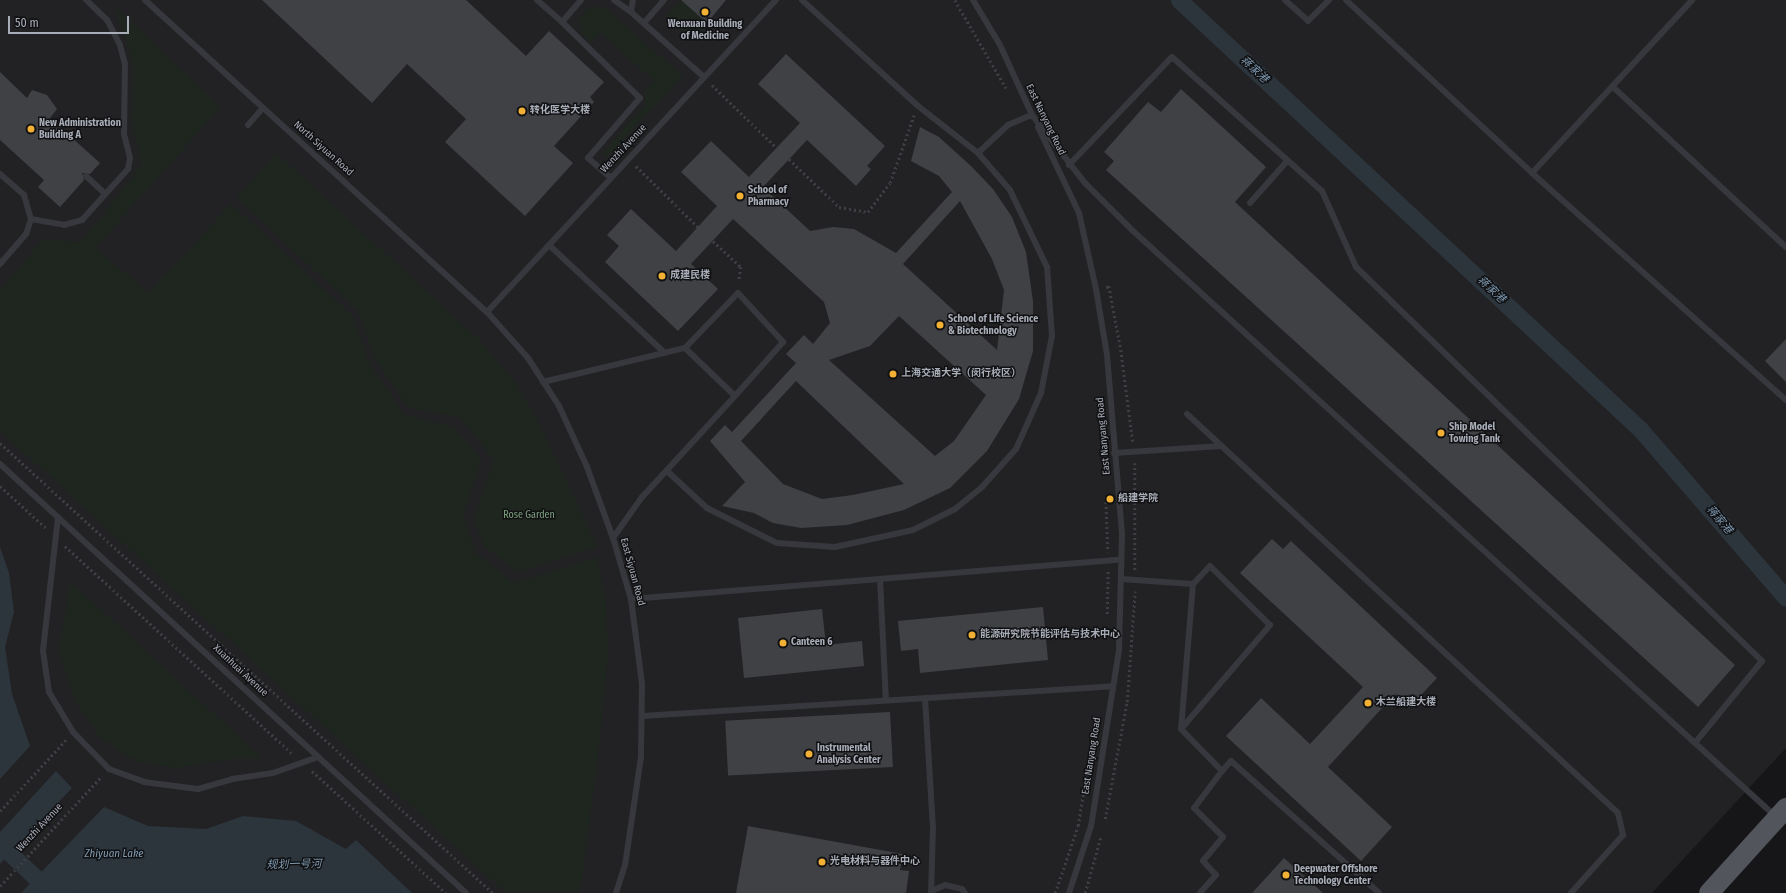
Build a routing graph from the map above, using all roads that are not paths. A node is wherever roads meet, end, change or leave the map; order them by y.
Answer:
1 (86, 0) edge
2 (145, 0) edge
3 (537, 0) edge
4 (581, 0) edge
5 (614, 0) edge
6 (633, 0) edge
7 (664, 0) edge
8 (776, 0) edge
9 (802, 0) edge
10 (972, 0) edge
11 (1285, 0) edge
12 (1329, 0) edge
13 (1346, 0) edge
14 (1692, 0) edge
15 (631, 12) junction
16 (562, 22) junction
17 (644, 23) junction
18 (704, 77) junction
19 (1613, 87) junction
20 (264, 108) junction
21 (1032, 115) junction
22 (248, 125) dead end
23 (978, 153) junction
24 (1288, 160) junction
25 (1069, 165) junction
26 (1532, 173) junction
27 (0, 174) edge
28 (86, 176) dead end
29 (611, 178) junction
30 (105, 194) junction
31 (1250, 203) dead end
32 (32, 219) junction
33 (548, 245) junction
34 (1786, 247) edge
35 (0, 264) edge
36 (487, 312) junction
37 (685, 348) junction
38 (665, 353) junction
39 (543, 382) junction
40 (735, 396) junction
41 (1786, 400) edge
42 (1187, 414) dead end
43 (1222, 446) junction
44 (1114, 453) junction
45 (0, 464) edge
46 (667, 471) junction
47 (58, 517) junction
48 (613, 538) junction
49 (1121, 560) junction
50 (880, 579) junction
51 (1121, 579) junction
52 (1193, 584) junction
53 (631, 599) junction
54 (1113, 686) junction
55 (925, 698) junction
56 (886, 700) junction
57 (642, 716) junction
58 (1181, 729) junction
59 (1695, 742) junction
60 (318, 757) junction
61 (1222, 771) junction
62 (1782, 813) edge
63 (932, 892) edge
64 (466, 893) edge
65 (616, 893) edge
66 (965, 893) edge
67 (1069, 893) edge
68 (1200, 893) edge
69 (1379, 893) edge
70 (1571, 893) edge
71 (1709, 893) edge

1 - 30 lane
2 - 20 lane, North Siyuan Road
3 - 16 lane
4 - 16 lane
5 - 15 lane
6 - 15 lane
7 - 17 lane
8 - 18 lane, Wenzhi Avenue
9 - 23 lane
10 - 21 lane, East Nanyang Road
11 - 12 lane
13 - 26 lane
14 - 19 lane
15 - 17 lane
16 - 29 lane
17 - 18 lane
18 - 29 lane, Wenzhi Avenue
19 - 26 lane
19 - 34 lane
20 - 22 lane
20 - 36 lane, North Siyuan Road
21 - 23 lane
21 - 25 lane
21 - 44 lane, East Nanyang Road
23 - 46 lane
24 - 25 lane
24 - 31 lane
24 - 59 lane
25 - 59 lane
26 - 41 lane
27 - 32 lane
28 - 30 lane
29 - 33 lane, Wenzhi Avenue
30 - 32 lane
32 - 35 lane
33 - 36 lane, Wenzhi Avenue
33 - 38 lane
36 - 39 lane, East Siyuan Road
37 - 38 lane
37 - 40 lane
37 - 40 lane
38 - 39 lane
39 - 48 lane, East Siyuan Road
40 - 46 lane
42 - 43 lane
43 - 44 lane
43 - 70 lane
44 - 49 lane, East Nanyang Road
45 - 47 lane, Xuanhuai Avenue
46 - 48 lane
47 - 60 lane, Xuanhuai Avenue
47 - 60 lane
48 - 53 lane, East Siyuan Road
49 - 50 lane
49 - 51 lane, East Nanyang Road
50 - 53 lane
50 - 56 lane
51 - 52 lane
51 - 54 lane, East Nanyang Road
52 - 58 lane
52 - 58 lane
53 - 57 lane, East Siyuan Road
54 - 55 lane
54 - 67 lane, East Nanyang Road
55 - 56 lane
55 - 63 lane
56 - 57 lane
57 - 65 lane, East Siyuan Road
58 - 61 lane
59 - 62 lane
60 - 64 lane, Xuanhuai Avenue
61 - 68 lane
61 - 69 lane
62 - 71 main road
63 - 66 lane

